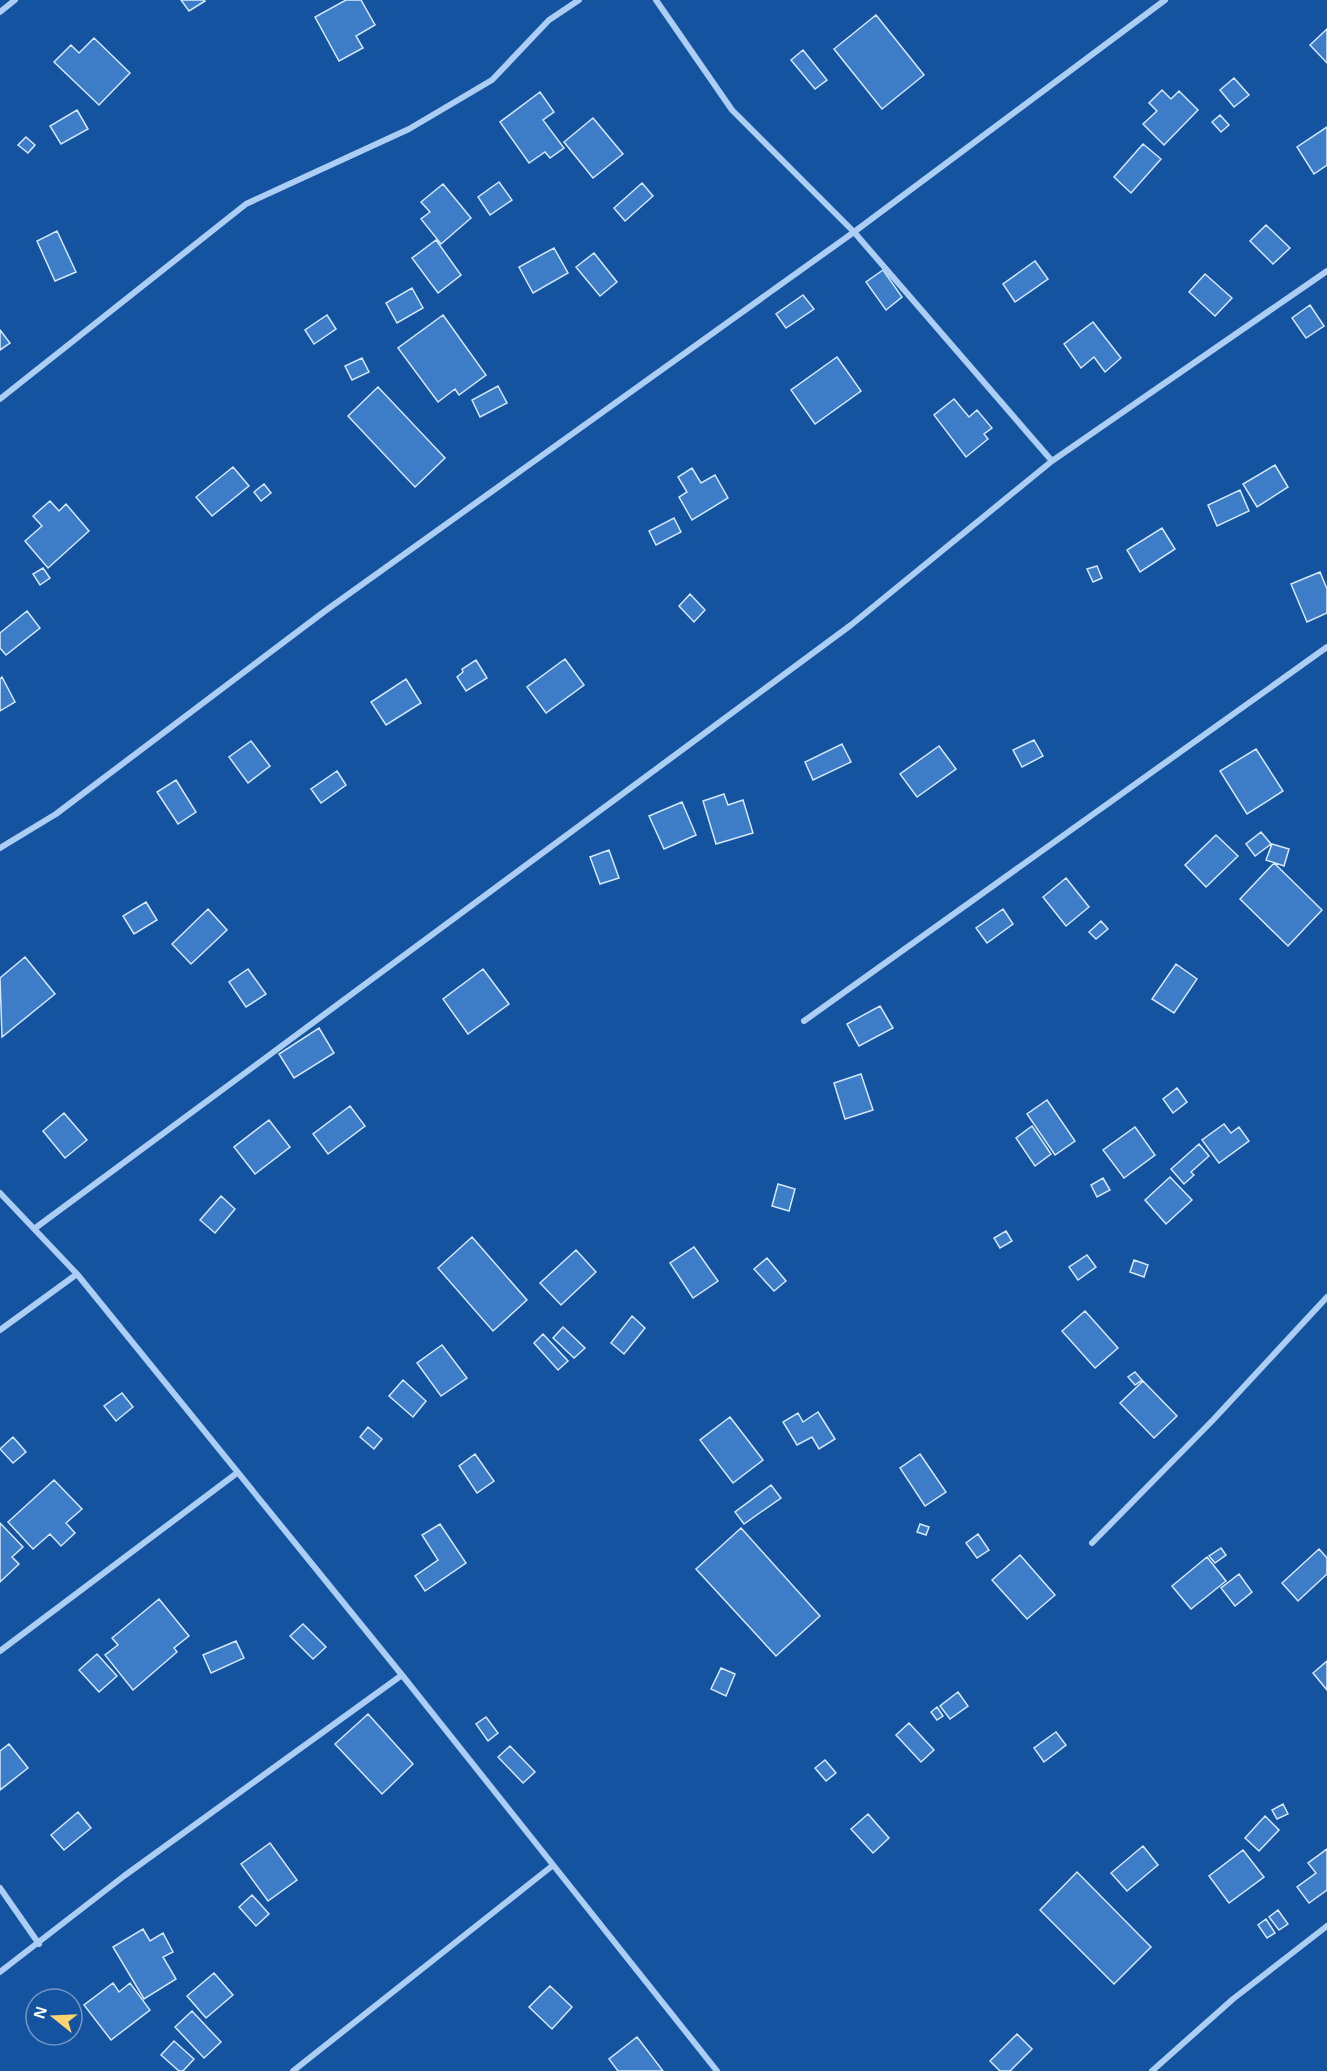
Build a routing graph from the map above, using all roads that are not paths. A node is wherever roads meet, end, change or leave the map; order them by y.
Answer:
1 (15, 0) edge
2 (579, 0) edge
3 (656, 0) edge
4 (1165, 0) edge
5 (0, 12) edge
6 (854, 232) junction
7 (1327, 271) edge
8 (0, 399) edge
9 (1052, 461) junction
10 (1327, 647) edge
11 (0, 848) edge
12 (804, 1021) dead end
13 (0, 1193) edge
14 (33, 1229) junction
15 (77, 1274) junction
16 (1327, 1297) edge
17 (0, 1330) edge
18 (237, 1473) junction
19 (1092, 1543) dead end
20 (0, 1651) edge
21 (402, 1675) junction
22 (552, 1866) junction
23 (0, 1888) edge
24 (1327, 1926) edge
25 (39, 1944) junction
26 (0, 1972) edge
27 (293, 2071) edge
28 (717, 2071) edge
29 (1152, 2071) edge

1 - 5 street
2 - 8 street
3 - 6 street
4 - 6 street
6 - 9 street
6 - 11 street
7 - 9 street
9 - 14 street
10 - 12 street
13 - 14 street
14 - 15 street
15 - 17 street
15 - 18 street
16 - 19 street
18 - 20 street
18 - 21 street
21 - 22 street
21 - 25 street
22 - 27 street
22 - 28 street
23 - 25 street
24 - 29 street
25 - 26 street

